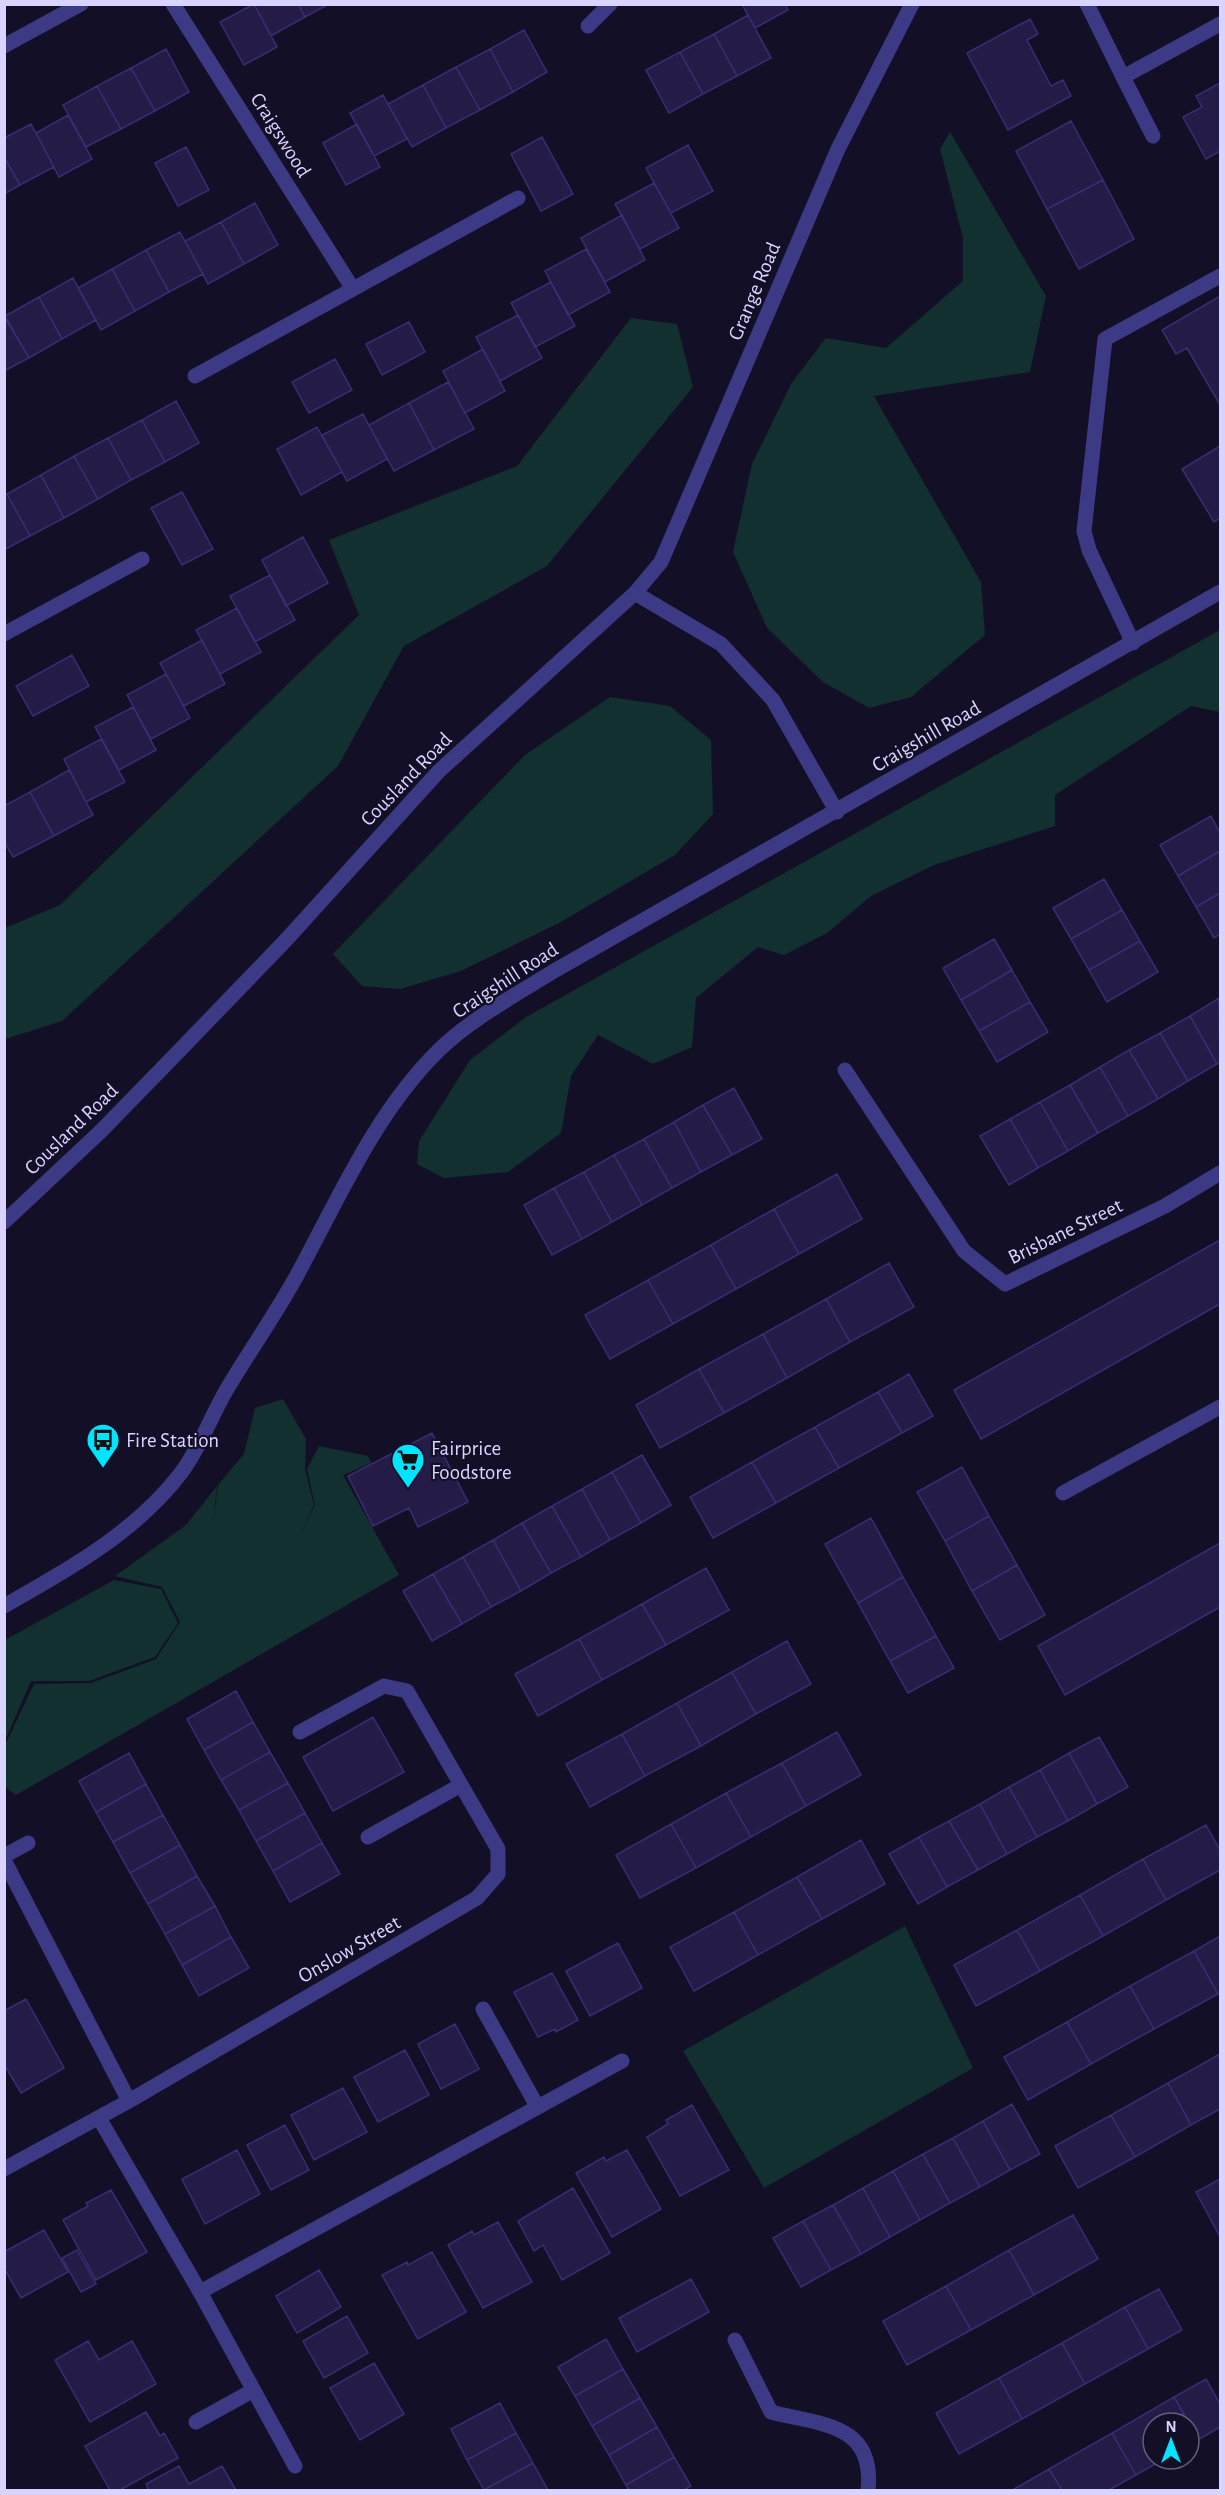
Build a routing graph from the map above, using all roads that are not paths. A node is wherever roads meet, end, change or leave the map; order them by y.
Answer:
1 (81, 4) edge
2 (173, 4) edge
3 (610, 4) edge
4 (912, 4) edge
5 (1087, 4) edge
6 (1221, 24) edge
7 (588, 26) dead end
8 (4, 46) edge
9 (1123, 76) junction
10 (1153, 136) dead end
11 (518, 198) dead end
12 (1221, 276) edge
13 (353, 289) junction
14 (195, 376) dead end
15 (142, 559) dead end
16 (1221, 592) edge
17 (634, 593) junction
18 (4, 634) edge
19 (1133, 643) junction
20 (837, 812) junction
21 (845, 1071) dead end
22 (1221, 1173) edge
23 (4, 1222) edge
24 (1221, 1407) edge
25 (1063, 1492) dead end
26 (4, 1606) edge
27 (300, 1731) dead end
28 (461, 1785) junction
29 (368, 1837) dead end
30 (28, 1843) dead end
31 (4, 1858) edge
32 (483, 2009) dead end
33 (622, 2061) dead end
34 (129, 2101) junction
35 (537, 2106) junction
36 (99, 2118) junction
37 (4, 2169) edge
38 (200, 2292) junction
39 (735, 2340) dead end
40 (252, 2391) junction
41 (196, 2422) dead end
42 (295, 2466) dead end
43 (868, 2490) edge

1 - 8 street
2 - 13 street, Craigswood
3 - 7 street
4 - 17 street, Grange Road
5 - 9 street
6 - 9 street
9 - 10 street
11 - 13 street
12 - 19 street
13 - 14 street
15 - 18 street
16 - 19 street, Craigshill Road
17 - 20 street
17 - 23 street, Cousland Road
19 - 20 street, Craigshill Road
20 - 26 street, Craigshill Road
21 - 22 street, Brisbane Street
24 - 25 street
27 - 28 street, Onslow Street
28 - 29 street
28 - 34 street, Onslow Street
30 - 31 street
31 - 34 street
32 - 35 street
33 - 35 street
34 - 36 street, Onslow Street
35 - 38 street
36 - 37 street, Onslow Street
36 - 38 street
38 - 40 street
39 - 43 street
40 - 41 street
40 - 42 street

